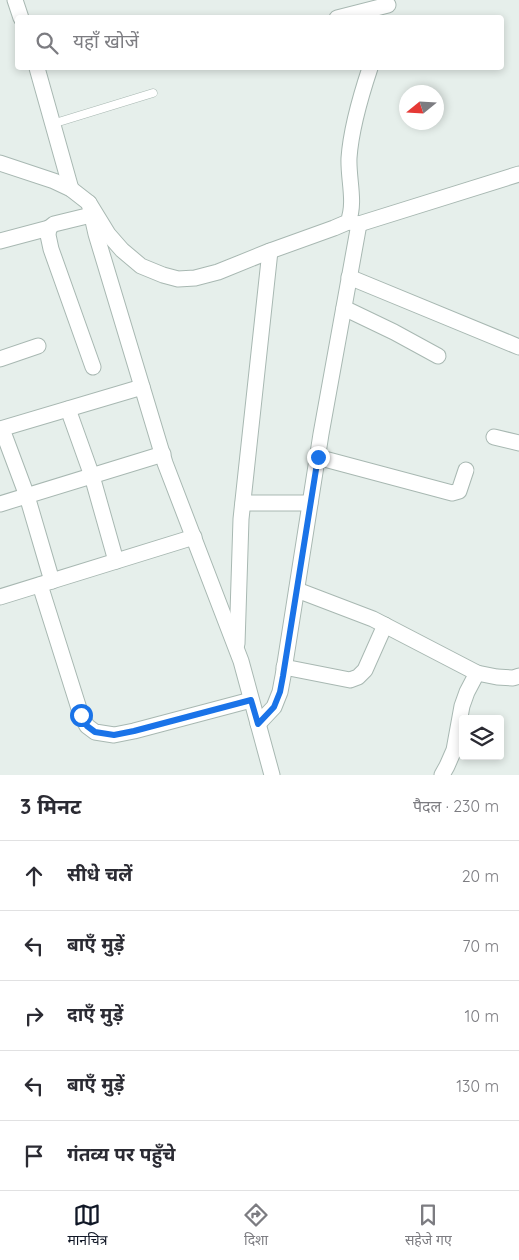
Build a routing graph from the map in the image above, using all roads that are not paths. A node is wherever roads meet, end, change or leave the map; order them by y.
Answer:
1 (15, 0) edge
2 (388, 8) edge
3 (20, 15) edge
4 (352, 15) edge
5 (38, 70) edge
6 (369, 70) edge
7 (153, 93) dead end
8 (52, 124) junction
9 (0, 163) edge
10 (519, 174) edge
11 (71, 189) junction
12 (90, 209) junction
13 (353, 223) junction
14 (49, 228) junction
15 (0, 241) edge
16 (270, 251) junction
17 (349, 277) junction
18 (344, 308) junction
19 (38, 346) dead end
20 (519, 347) edge
21 (438, 356) dead end
22 (0, 360) edge
23 (93, 367) dead end
24 (142, 387) junction
25 (68, 409) junction
26 (1, 429) edge
27 (494, 438) dead end
28 (519, 443) edge
29 (162, 454) junction
30 (318, 457) junction
31 (466, 470) dead end
32 (92, 476) junction
33 (27, 496) junction
34 (243, 503) junction
35 (0, 504) edge
36 (310, 504) junction
37 (194, 537) junction
38 (116, 561) junction
39 (46, 583) junction
40 (296, 590) junction
41 (0, 597) edge
42 (385, 625) junction
43 (237, 651) junction
44 (284, 667) junction
45 (477, 672) junction
46 (519, 676) edge
47 (251, 700) junction
48 (258, 724) junction
49 (272, 775) edge
50 (442, 775) edge

1 - 3 street
2 - 4 street
5 - 8 street
6 - 13 street
7 - 8 lane
8 - 11 street
9 - 11 street
10 - 13 street
11 - 12 street
12 - 14 street
12 - 16 street
12 - 24 street
13 - 16 street
13 - 17 street
14 - 15 street
14 - 23 street
16 - 34 street
17 - 18 street
17 - 20 street
18 - 21 street
18 - 30 street
19 - 22 street
24 - 25 street
24 - 29 street
25 - 26 street
25 - 32 street
26 - 33 street
27 - 28 street
29 - 32 street
29 - 37 street
30 - 31 street
30 - 36 street
32 - 33 street
32 - 38 street
33 - 35 street
33 - 39 street
34 - 36 street
34 - 43 street
36 - 40 street
37 - 38 street
37 - 43 street
38 - 39 street
39 - 41 street
39 - 47 street
40 - 42 street
40 - 44 street
42 - 44 street
42 - 45 street
43 - 47 street
44 - 48 street
45 - 46 street
45 - 50 street
47 - 48 street
48 - 49 street

